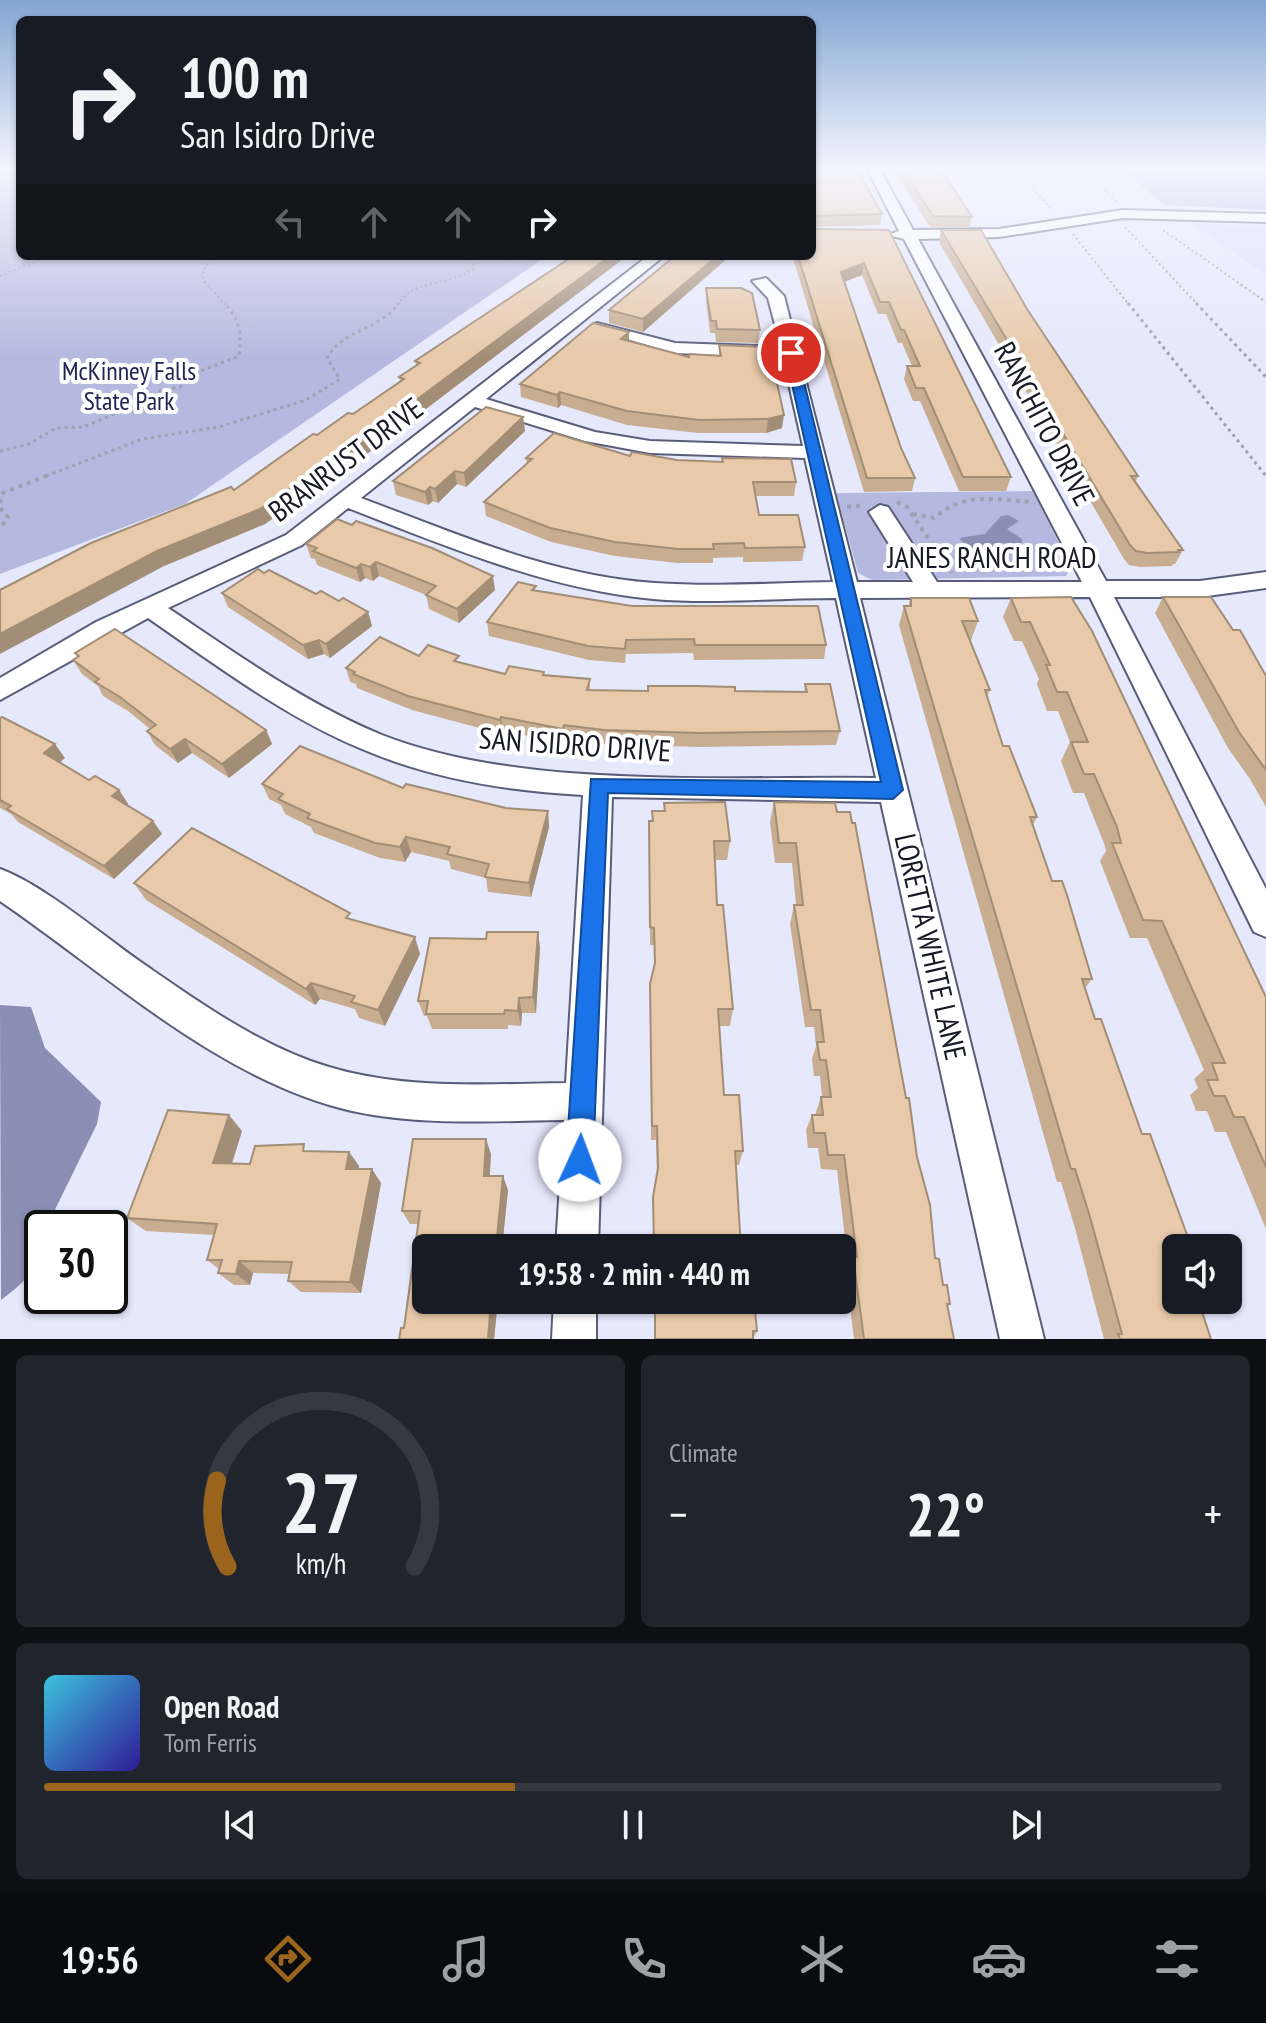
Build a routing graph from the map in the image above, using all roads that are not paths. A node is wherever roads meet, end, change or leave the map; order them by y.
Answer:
1 (1002, 232) edge
2 (874, 235) edge
3 (909, 235) junction
4 (652, 260) edge
5 (760, 281) dead end
6 (574, 322) junction
7 (791, 353) junction
8 (474, 401) junction
9 (814, 452) junction
10 (348, 501) junction
11 (880, 512) dead end
12 (1266, 580) edge
13 (1098, 589) junction
14 (845, 590) junction
15 (930, 590) junction
16 (149, 607) junction
17 (0, 690) edge
18 (598, 785) junction
19 (893, 790) junction
20 (0, 883) edge
21 (1266, 922) edge
22 (582, 1101) junction
23 (577, 1234) edge
24 (575, 1314) edge
25 (574, 1339) edge
26 (1022, 1339) edge

1 - 3 street
2 - 3 street
3 - 13 street, RANCHITO DRIVE
4 - 6 street, BRANRUST DRIVE
5 - 7 street, LORETTA WHITE LANE
6 - 7 street
6 - 8 street, BRANRUST DRIVE
7 - 9 street, LORETTA WHITE LANE
8 - 9 street
8 - 10 street, BRANRUST DRIVE
9 - 14 street, LORETTA WHITE LANE
10 - 14 street, JANES RANCH ROAD
10 - 16 street, BRANRUST DRIVE
11 - 15 street
12 - 13 street, JANES RANCH ROAD
13 - 15 street, JANES RANCH ROAD
13 - 21 street, RANCHITO DRIVE
14 - 15 street, JANES RANCH ROAD
14 - 19 street, LORETTA WHITE LANE
16 - 17 street, BRANRUST DRIVE
16 - 18 street, SAN ISIDRO DRIVE
18 - 19 street, SAN ISIDRO DRIVE
18 - 22 street
19 - 26 street, LORETTA WHITE LANE
20 - 22 street
22 - 23 street
24 - 25 street

